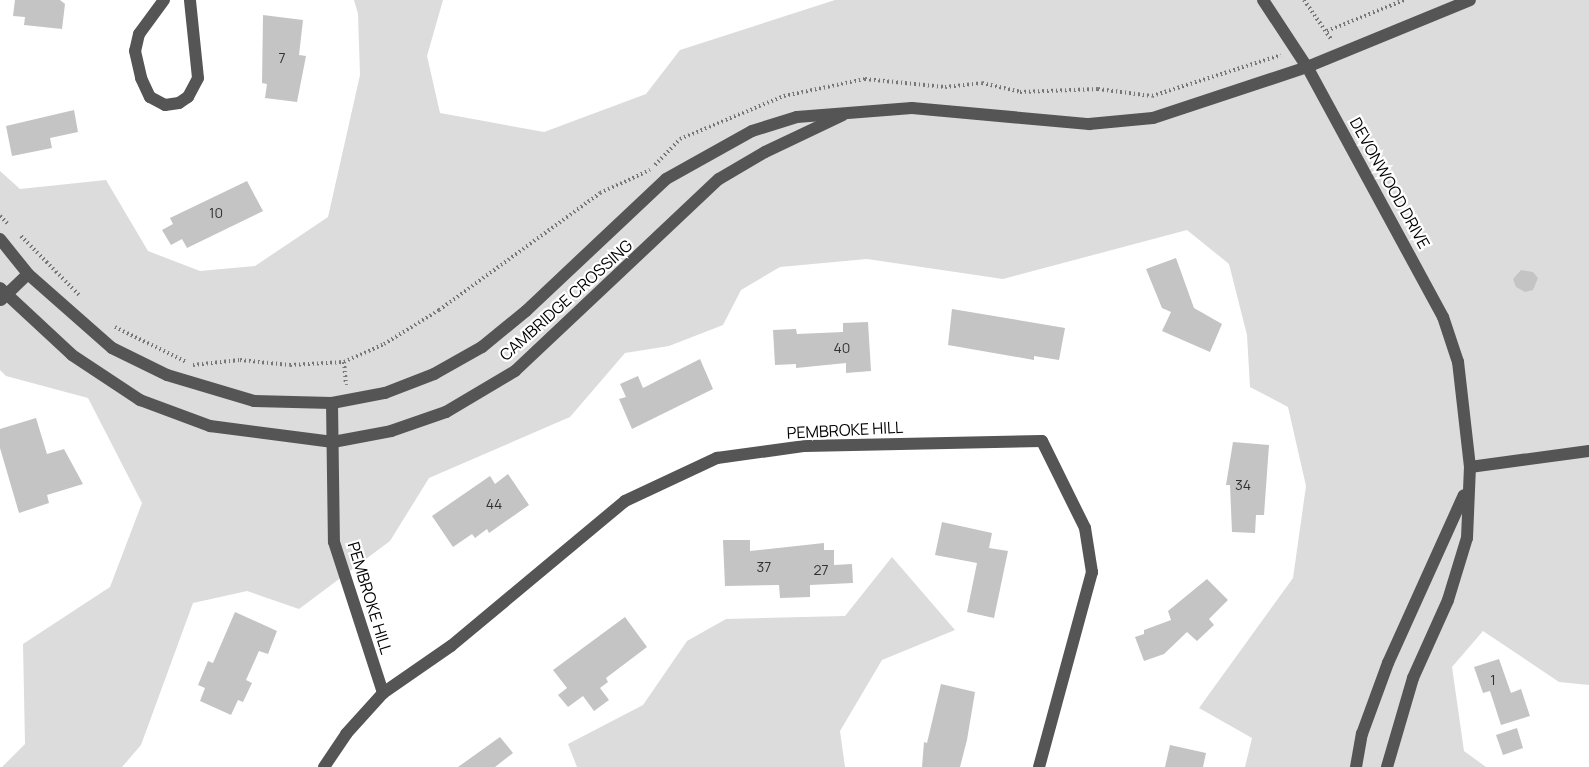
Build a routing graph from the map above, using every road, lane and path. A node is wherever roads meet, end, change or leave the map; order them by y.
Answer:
1 (164, 0) edge
2 (190, 0) edge
3 (1263, 0) edge
4 (1304, 0) edge
5 (1404, 0) edge
6 (1470, 0) edge
7 (1327, 31) junction
8 (1338, 54) junction
9 (1307, 66) junction
10 (846, 113) junction
11 (0, 239) edge
12 (28, 274) junction
13 (2, 295) edge
14 (344, 362) dead end
15 (346, 400) junction
16 (332, 403) junction
17 (333, 442) junction
18 (1589, 451) edge
19 (1470, 466) junction
20 (1467, 488) junction
21 (383, 693) junction
22 (324, 767) edge
23 (1039, 767) edge
24 (1356, 767) edge
25 (1387, 767) edge

1 - 2 street
3 - 9 street
4 - 7 path
5 - 7 path
6 - 8 street
7 - 8 path
8 - 9 street
9 - 10 street, CAMBRIDGE CROSSING
9 - 19 street, DEVONWOOD DRIVE
10 - 15 street, CAMBRIDGE CROSSING
10 - 17 street, CAMBRIDGE CROSSING
11 - 12 street, CAMBRIDGE CROSSING
12 - 13 street
12 - 16 street, CAMBRIDGE CROSSING
13 - 17 street, CAMBRIDGE CROSSING
14 - 15 path
15 - 16 street, CAMBRIDGE CROSSING
16 - 17 street, PEMBROKE HILL
17 - 21 street, PEMBROKE HILL
18 - 19 street
19 - 20 street, DEVONWOOD DRIVE
20 - 24 street, DEVONWOOD DRIVE
20 - 25 street, DEVONWOOD DRIVE
21 - 22 street, PEMBROKE HILL
21 - 23 street, PEMBROKE HILL

